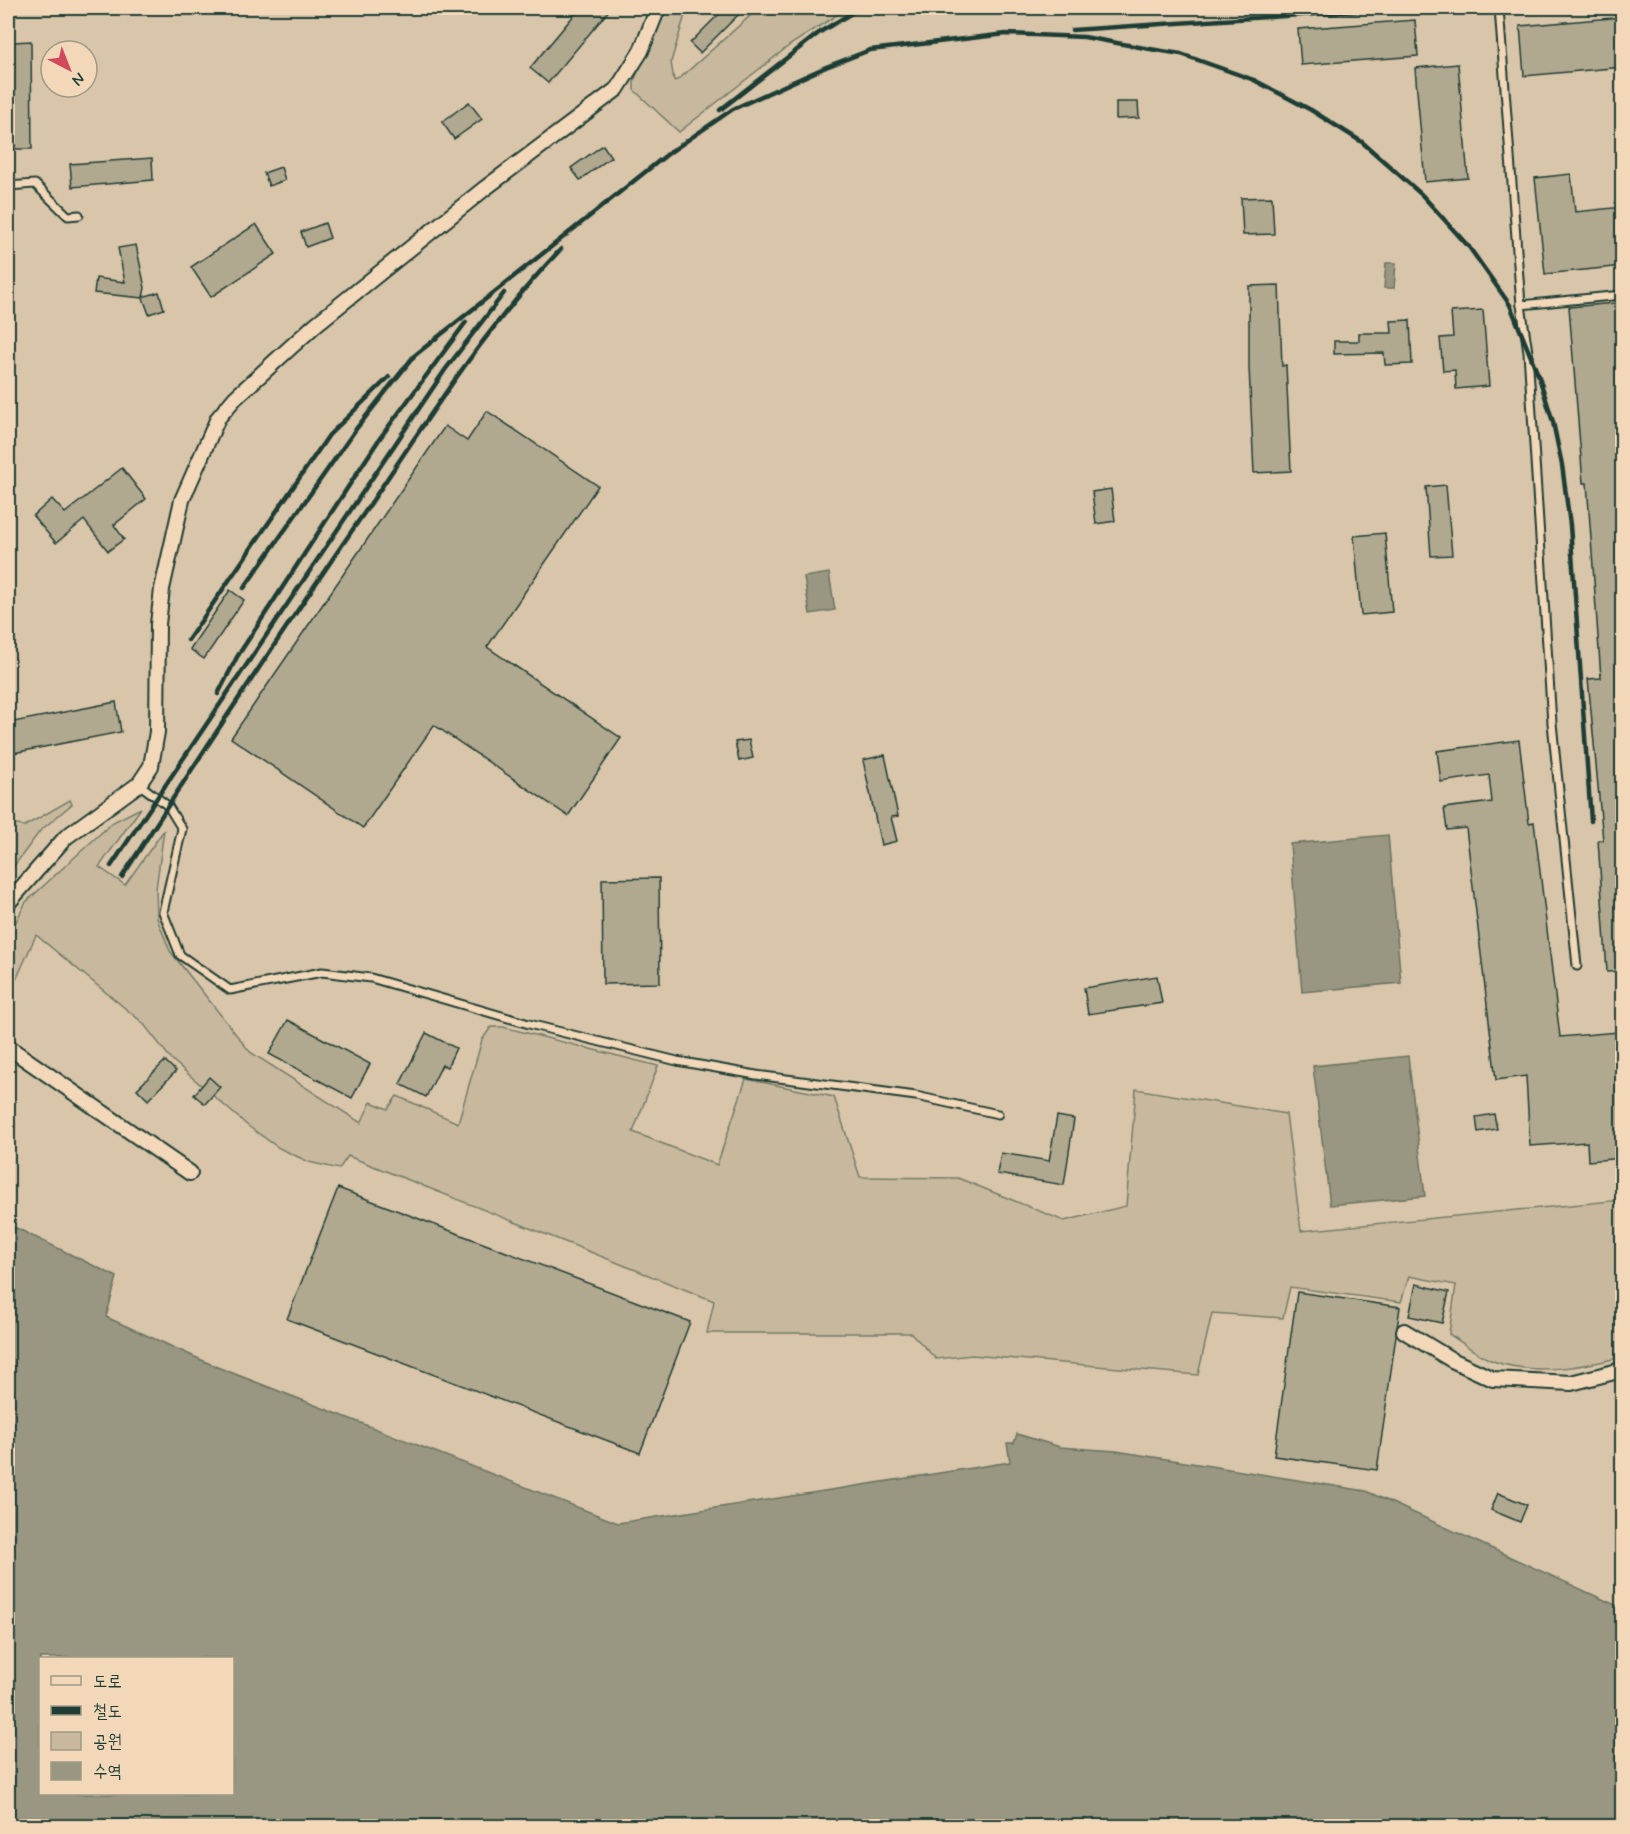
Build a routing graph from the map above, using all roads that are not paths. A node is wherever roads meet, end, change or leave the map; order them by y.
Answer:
1 (658, 8) edge
2 (1499, 8) edge
3 (8, 186) edge
4 (79, 215) dead end
5 (1623, 295) edge
6 (1521, 306) junction
7 (139, 784) junction
8 (8, 903) edge
9 (1577, 966) dead end
10 (8, 1047) edge
11 (998, 1114) dead end
12 (190, 1173) dead end
13 (1404, 1330) dead end
14 (1623, 1370) edge

1 - 7 street
2 - 6 lane
3 - 4 lane
5 - 6 lane
6 - 9 lane
7 - 8 street
7 - 11 lane
10 - 12 street
13 - 14 street

